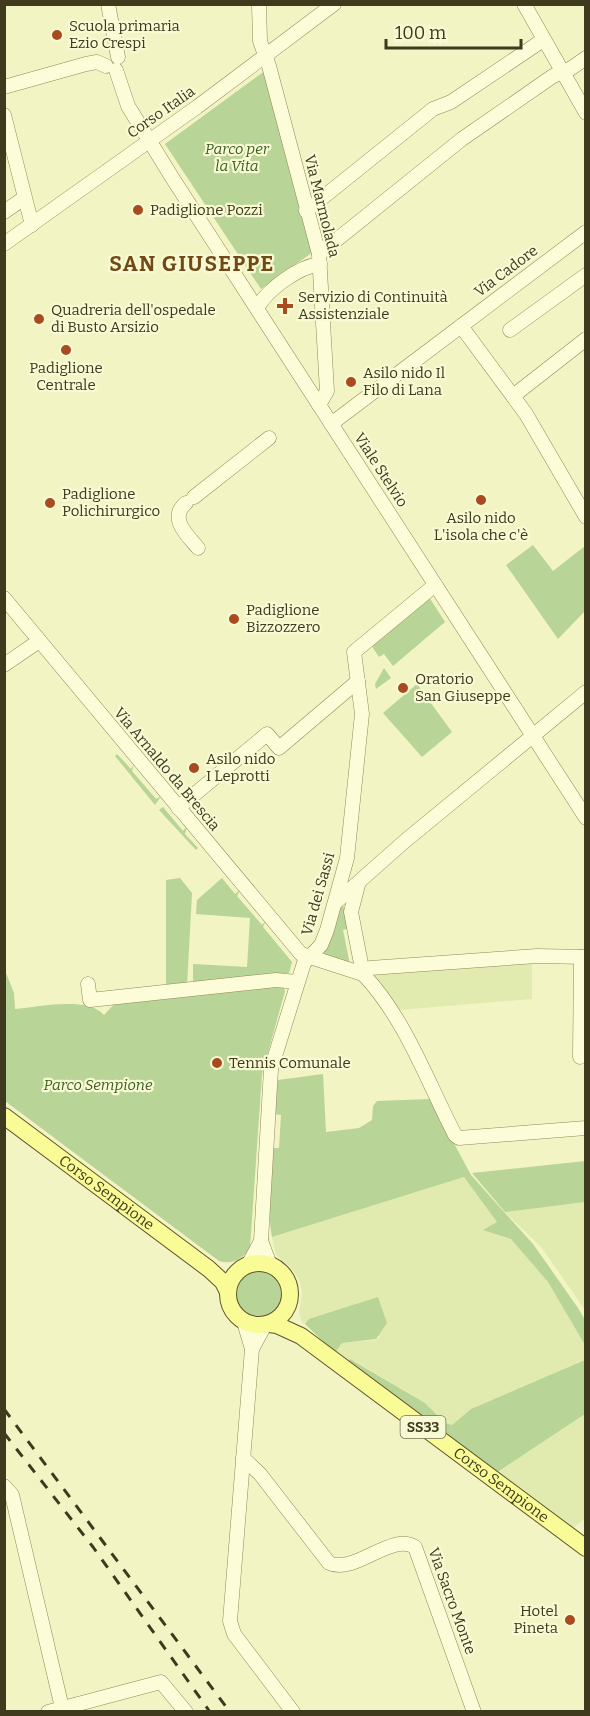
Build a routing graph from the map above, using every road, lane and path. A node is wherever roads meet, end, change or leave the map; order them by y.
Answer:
1 (108, 4) edge
2 (259, 4) edge
3 (334, 4) edge
4 (524, 4) edge
5 (543, 40) junction
6 (266, 56) junction
7 (585, 57) edge
8 (113, 64) junction
9 (562, 72) junction
10 (4, 87) edge
11 (585, 113) edge
12 (4, 115) edge
13 (149, 140) junction
14 (24, 198) junction
15 (306, 211) junction
16 (4, 212) edge
17 (32, 225) junction
18 (585, 232) edge
19 (4, 244) edge
20 (320, 259) junction
21 (585, 275) edge
22 (256, 308) junction
23 (461, 326) junction
24 (510, 330) dead end
25 (585, 339) edge
26 (325, 368) junction
27 (308, 387) junction
28 (513, 396) junction
29 (319, 405) junction
30 (331, 424) junction
31 (269, 438) dead end
32 (583, 507) edge
33 (198, 548) dead end
34 (435, 585) junction
35 (4, 598) edge
36 (39, 642) junction
37 (4, 665) edge
38 (358, 681) junction
39 (585, 692) edge
40 (533, 736) junction
41 (178, 808) junction
42 (585, 818) edge
43 (347, 858) junction
44 (363, 879) junction
45 (335, 903) junction
46 (352, 917) junction
47 (307, 957) junction
48 (583, 957) edge
49 (363, 974) junction
50 (297, 982) junction
51 (88, 984) dead end
52 (580, 1057) dead end
53 (4, 1116) edge
54 (585, 1128) edge
55 (261, 1240) junction
56 (270, 1265) junction
57 (243, 1268) junction
58 (209, 1269) junction
59 (228, 1292) junction
60 (288, 1308) junction
61 (244, 1322) junction
62 (267, 1324) junction
63 (301, 1336) junction
64 (252, 1348) junction
65 (243, 1458) junction
66 (8, 1490) edge
67 (585, 1548) edge
68 (62, 1709) edge
69 (48, 1712) edge
70 (186, 1712) edge
71 (293, 1712) edge
72 (474, 1712) edge

1 - 8 street, Viale Stelvio
2 - 6 street, Via Marmolada
3 - 6 street, Corso Italia
4 - 5 street
5 - 9 street
5 - 15 street
6 - 13 street, Corso Italia
6 - 15 street, Via Marmolada
7 - 9 street
8 - 10 street
8 - 13 street, Viale Stelvio
9 - 11 street
9 - 20 street
12 - 14 street
13 - 17 street, Corso Italia
13 - 22 street, Viale Stelvio
14 - 16 street
14 - 17 street
15 - 20 street, Via Marmolada
17 - 19 street, Corso Italia
18 - 23 street, Via Cadore
20 - 22 street
20 - 26 street, Via Marmolada
21 - 24 street
22 - 27 street, Viale Stelvio
23 - 28 street
23 - 30 street, Via Cadore
25 - 28 street
26 - 27 street
26 - 29 street, Via Marmolada
27 - 29 street, Viale Stelvio
28 - 32 street
29 - 30 street, Viale Stelvio
30 - 34 street, Viale Stelvio
31 - 33 street
34 - 38 street, Via dei Sassi
34 - 40 street, Viale Stelvio
35 - 36 street, Via Arnaldo da Brescia
36 - 37 street
36 - 41 street, Via Arnaldo da Brescia
38 - 41 street
38 - 43 street, Via dei Sassi
39 - 40 street
40 - 42 street, Viale Stelvio
40 - 44 street
41 - 47 street, Via Arnaldo da Brescia
43 - 44 street
43 - 45 street, Via dei Sassi
44 - 45 street
44 - 46 street
45 - 46 street
45 - 47 street, Via dei Sassi
46 - 49 street
47 - 49 street
47 - 50 street, Via dei Sassi
48 - 49 street
48 - 52 street
49 - 54 street
50 - 51 street
50 - 55 street, Via dei Sassi
53 - 58 main road, Corso Sempione
55 - 56 street, Via dei Sassi
55 - 57 street, Via dei Sassi
56 - 57 main road
56 - 60 main road, SS33
57 - 58 main road
57 - 59 main road
58 - 59 main road, Corso Sempione
59 - 61 main road
60 - 62 main road
60 - 63 main road, SS33
61 - 62 main road, SS33
61 - 64 street
62 - 63 main road, SS33
62 - 64 street
63 - 67 main road, Corso Sempione / SS33
64 - 65 street
65 - 71 street
65 - 72 street, Via Sacro Monte
66 - 68 street
68 - 69 street
68 - 70 street

